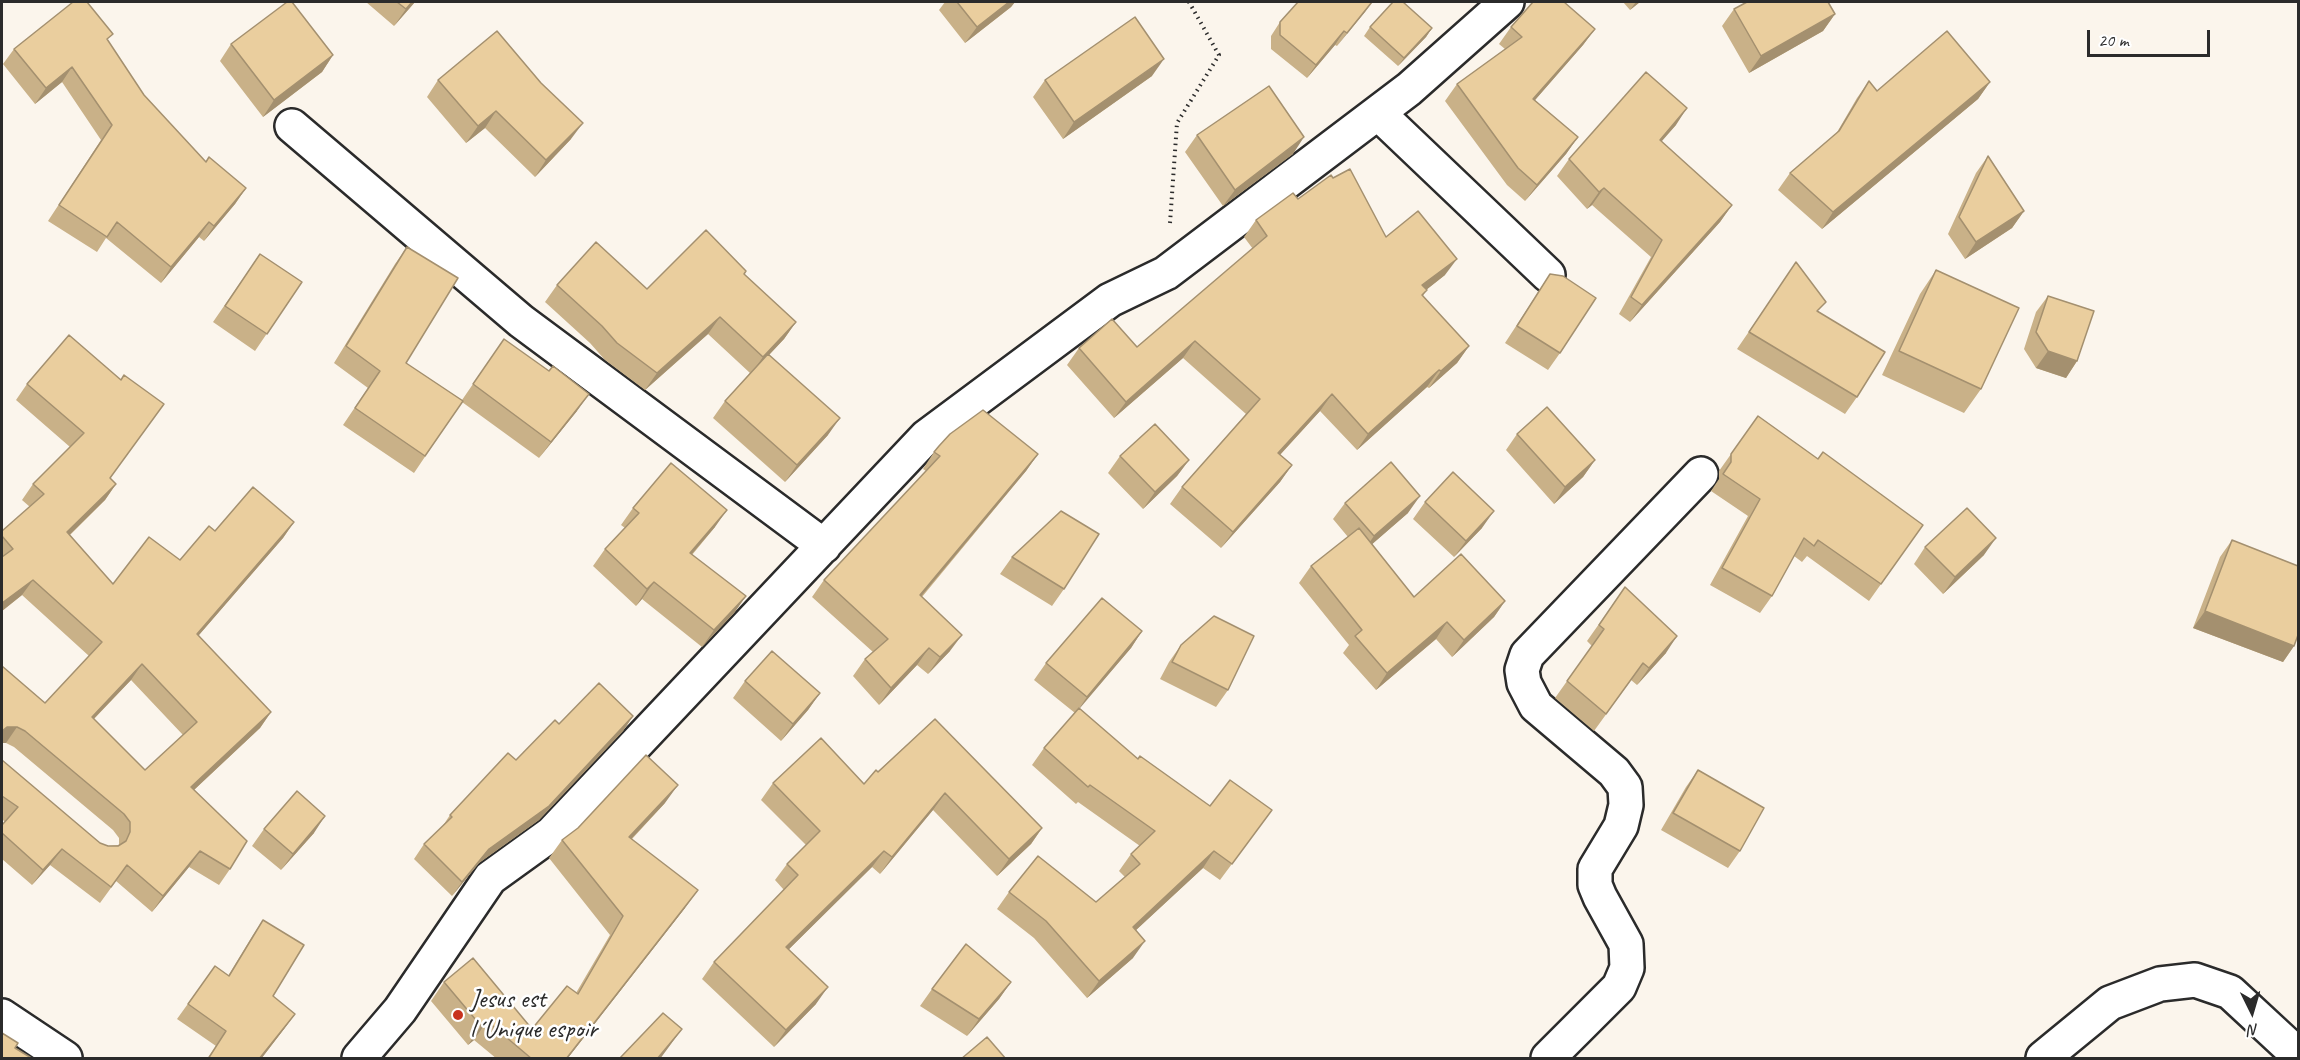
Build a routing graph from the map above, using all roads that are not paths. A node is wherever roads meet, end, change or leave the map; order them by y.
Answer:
1 (1507, 2) edge
2 (1378, 112) junction
3 (292, 126) dead end
4 (1548, 275) edge
5 (1701, 474) dead end
6 (824, 546) junction
7 (2, 1016) edge
8 (2298, 1055) edge
9 (65, 1059) edge
10 (359, 1059) edge
11 (1548, 1059) edge
12 (2043, 1059) edge

1 - 2 street
2 - 4 street
2 - 6 street
3 - 6 street
5 - 11 street
6 - 10 street
7 - 9 street
8 - 12 street

